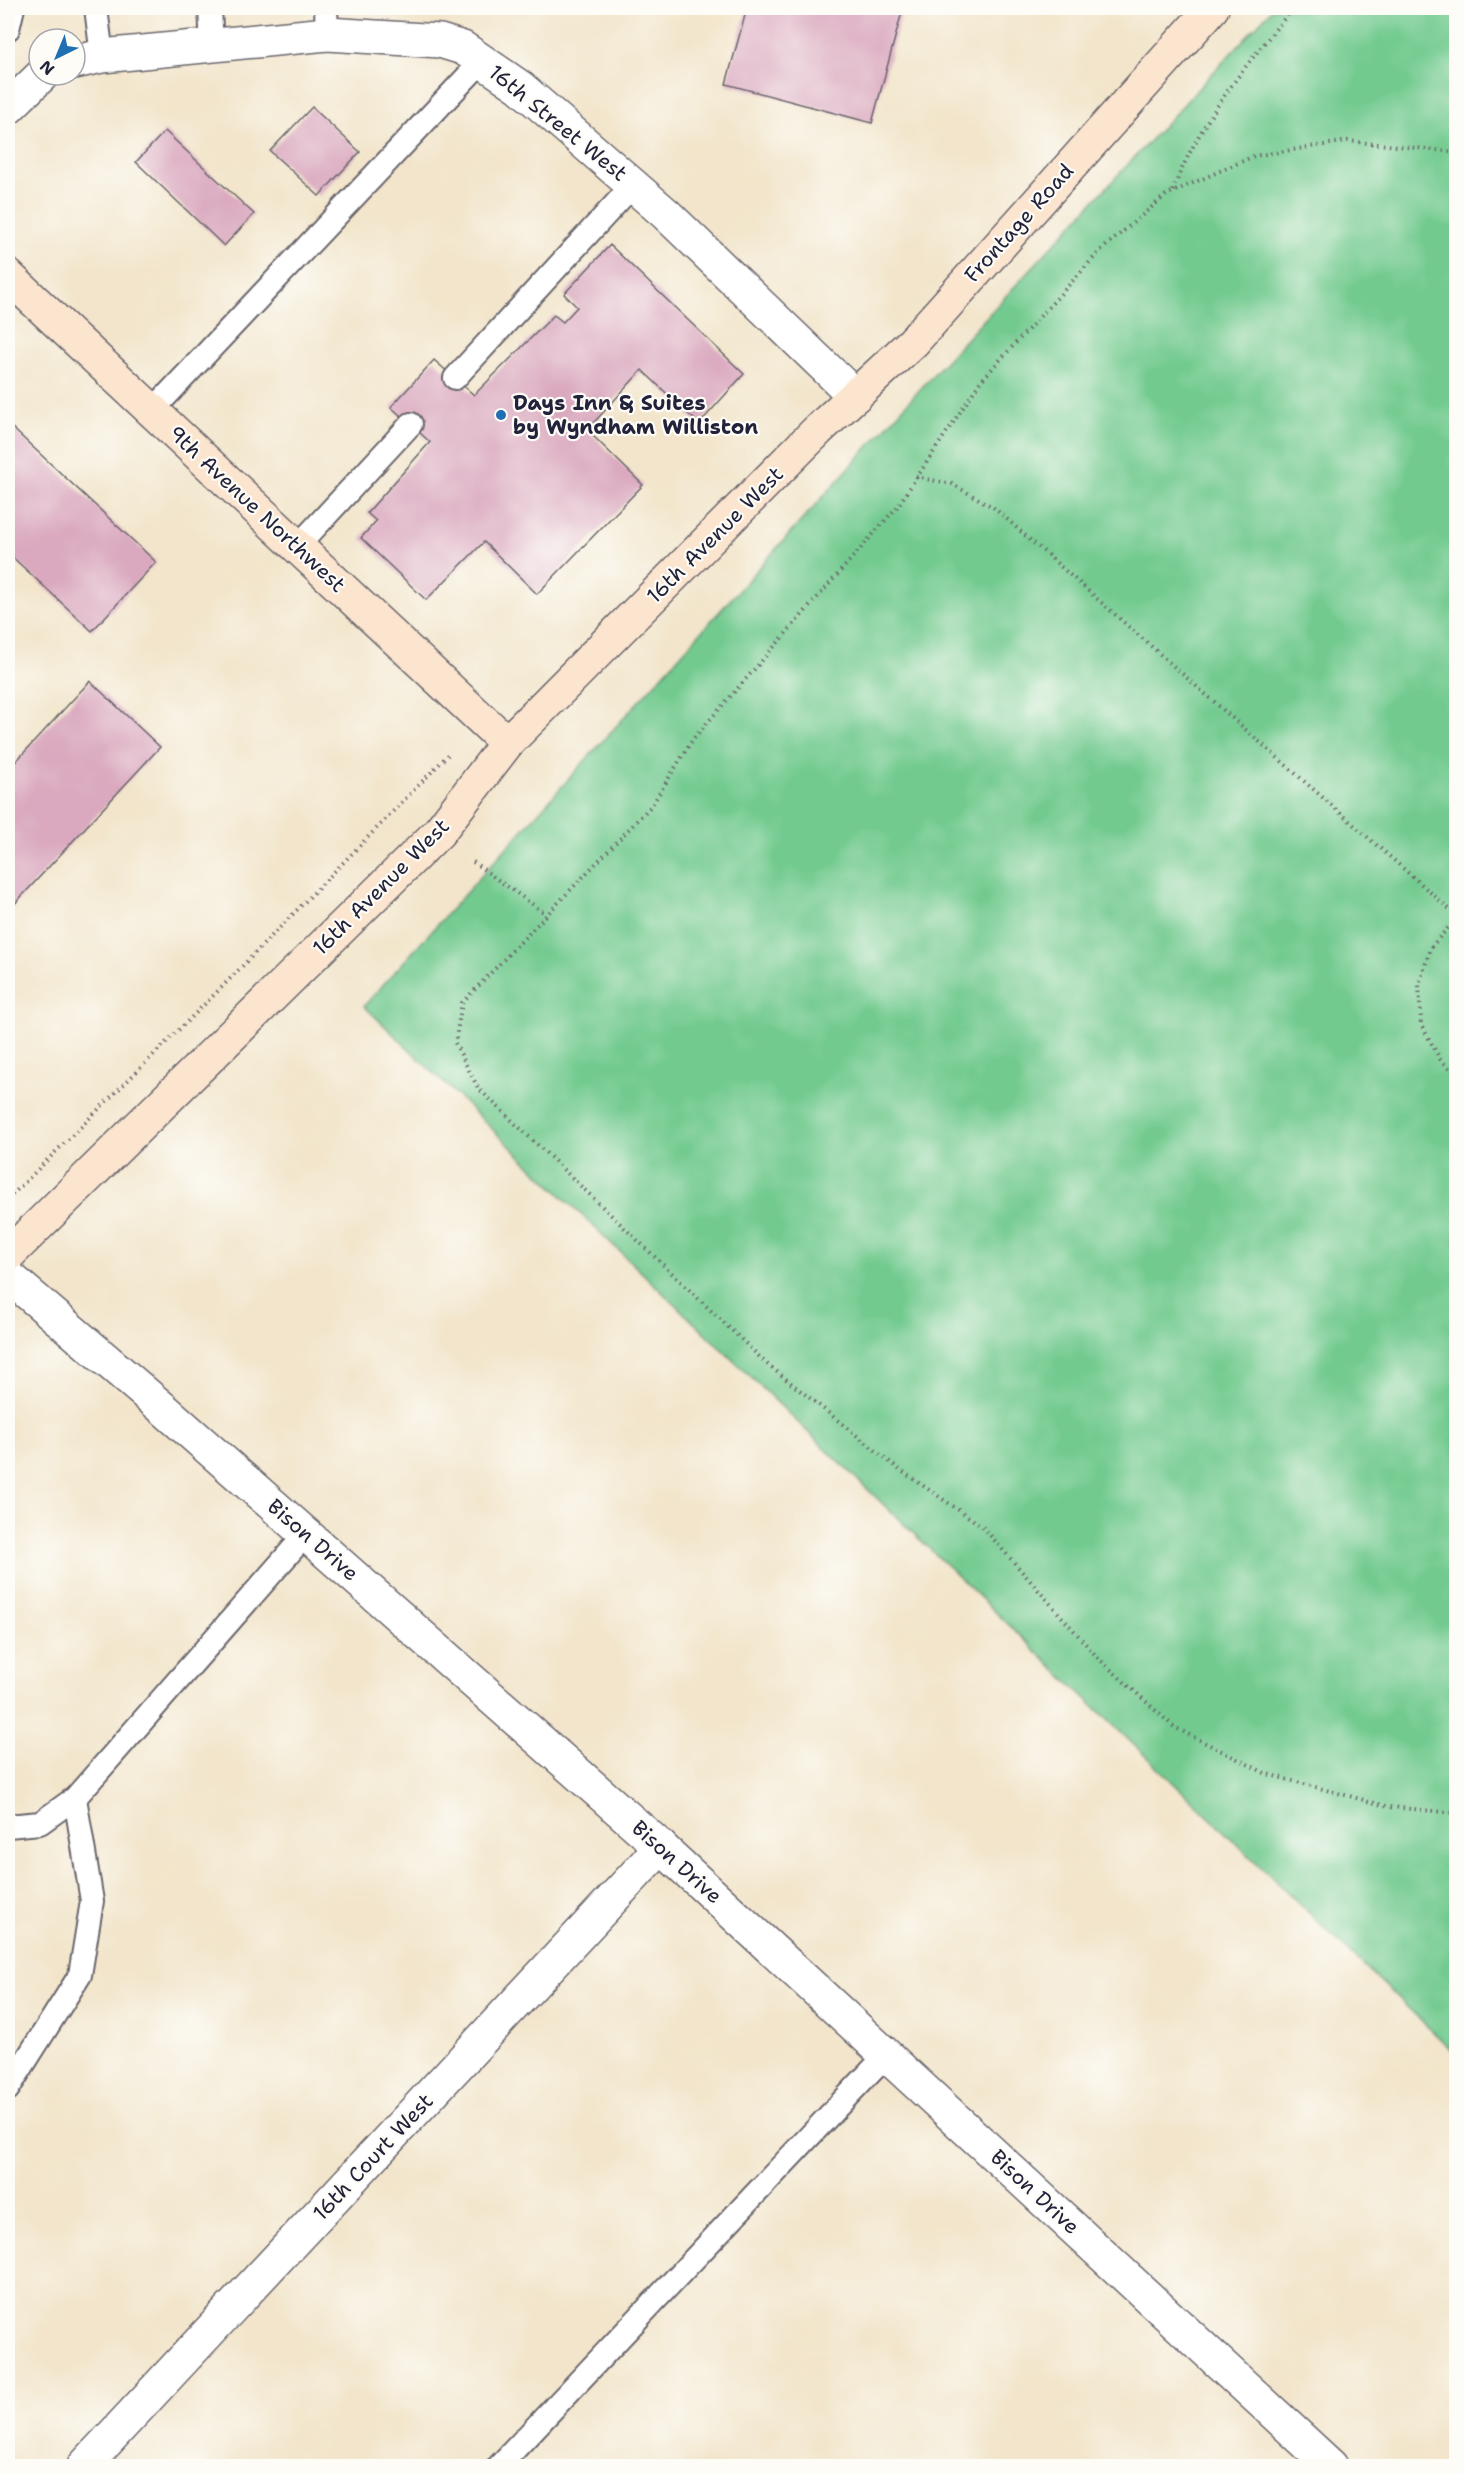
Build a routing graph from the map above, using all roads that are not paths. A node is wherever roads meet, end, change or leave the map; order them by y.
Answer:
1 (14, 8) edge
2 (96, 8) edge
3 (210, 8) edge
4 (1212, 8) edge
5 (327, 21) edge
6 (8, 29) edge
7 (212, 47) junction
8 (89, 59) edge
9 (482, 61) junction
10 (27, 80) edge
11 (8, 108) edge
12 (633, 185) junction
13 (8, 276) edge
14 (455, 378) dead end
15 (855, 396) junction
16 (152, 411) junction
17 (411, 424) dead end
18 (818, 430) joint
19 (297, 547) junction
20 (507, 743) junction
21 (8, 1255) edge
22 (8, 1276) edge
23 (306, 1534) junction
24 (75, 1798) junction
25 (8, 1826) edge
26 (661, 1847) junction
27 (887, 2054) junction
28 (8, 2089) edge
29 (84, 2466) edge
30 (499, 2466) edge
31 (1331, 2466) edge

1 - 6 lane
2 - 8 lane
3 - 7 lane
4 - 15 street, Frontage Road
5 - 7 street, 16th Street West
5 - 9 street, 16th Street West
7 - 8 street, 16th Street West
9 - 12 street, 16th Street West
9 - 16 lane
10 - 11 street
12 - 14 lane
12 - 15 street, 16th Street West
13 - 16 street, 9th Avenue Northwest
15 - 18 street, Frontage Road
16 - 19 street, 9th Avenue Northwest
17 - 19 lane
18 - 20 street, 16th Avenue West
19 - 20 street, 9th Avenue Northwest
20 - 21 street, 16th Avenue West
22 - 23 street, Bison Drive
23 - 24 lane
23 - 26 street, Bison Drive
24 - 25 lane
24 - 28 lane
26 - 27 street, Bison Drive
26 - 29 street, 16th Court West
27 - 30 lane
27 - 31 street, Bison Drive

